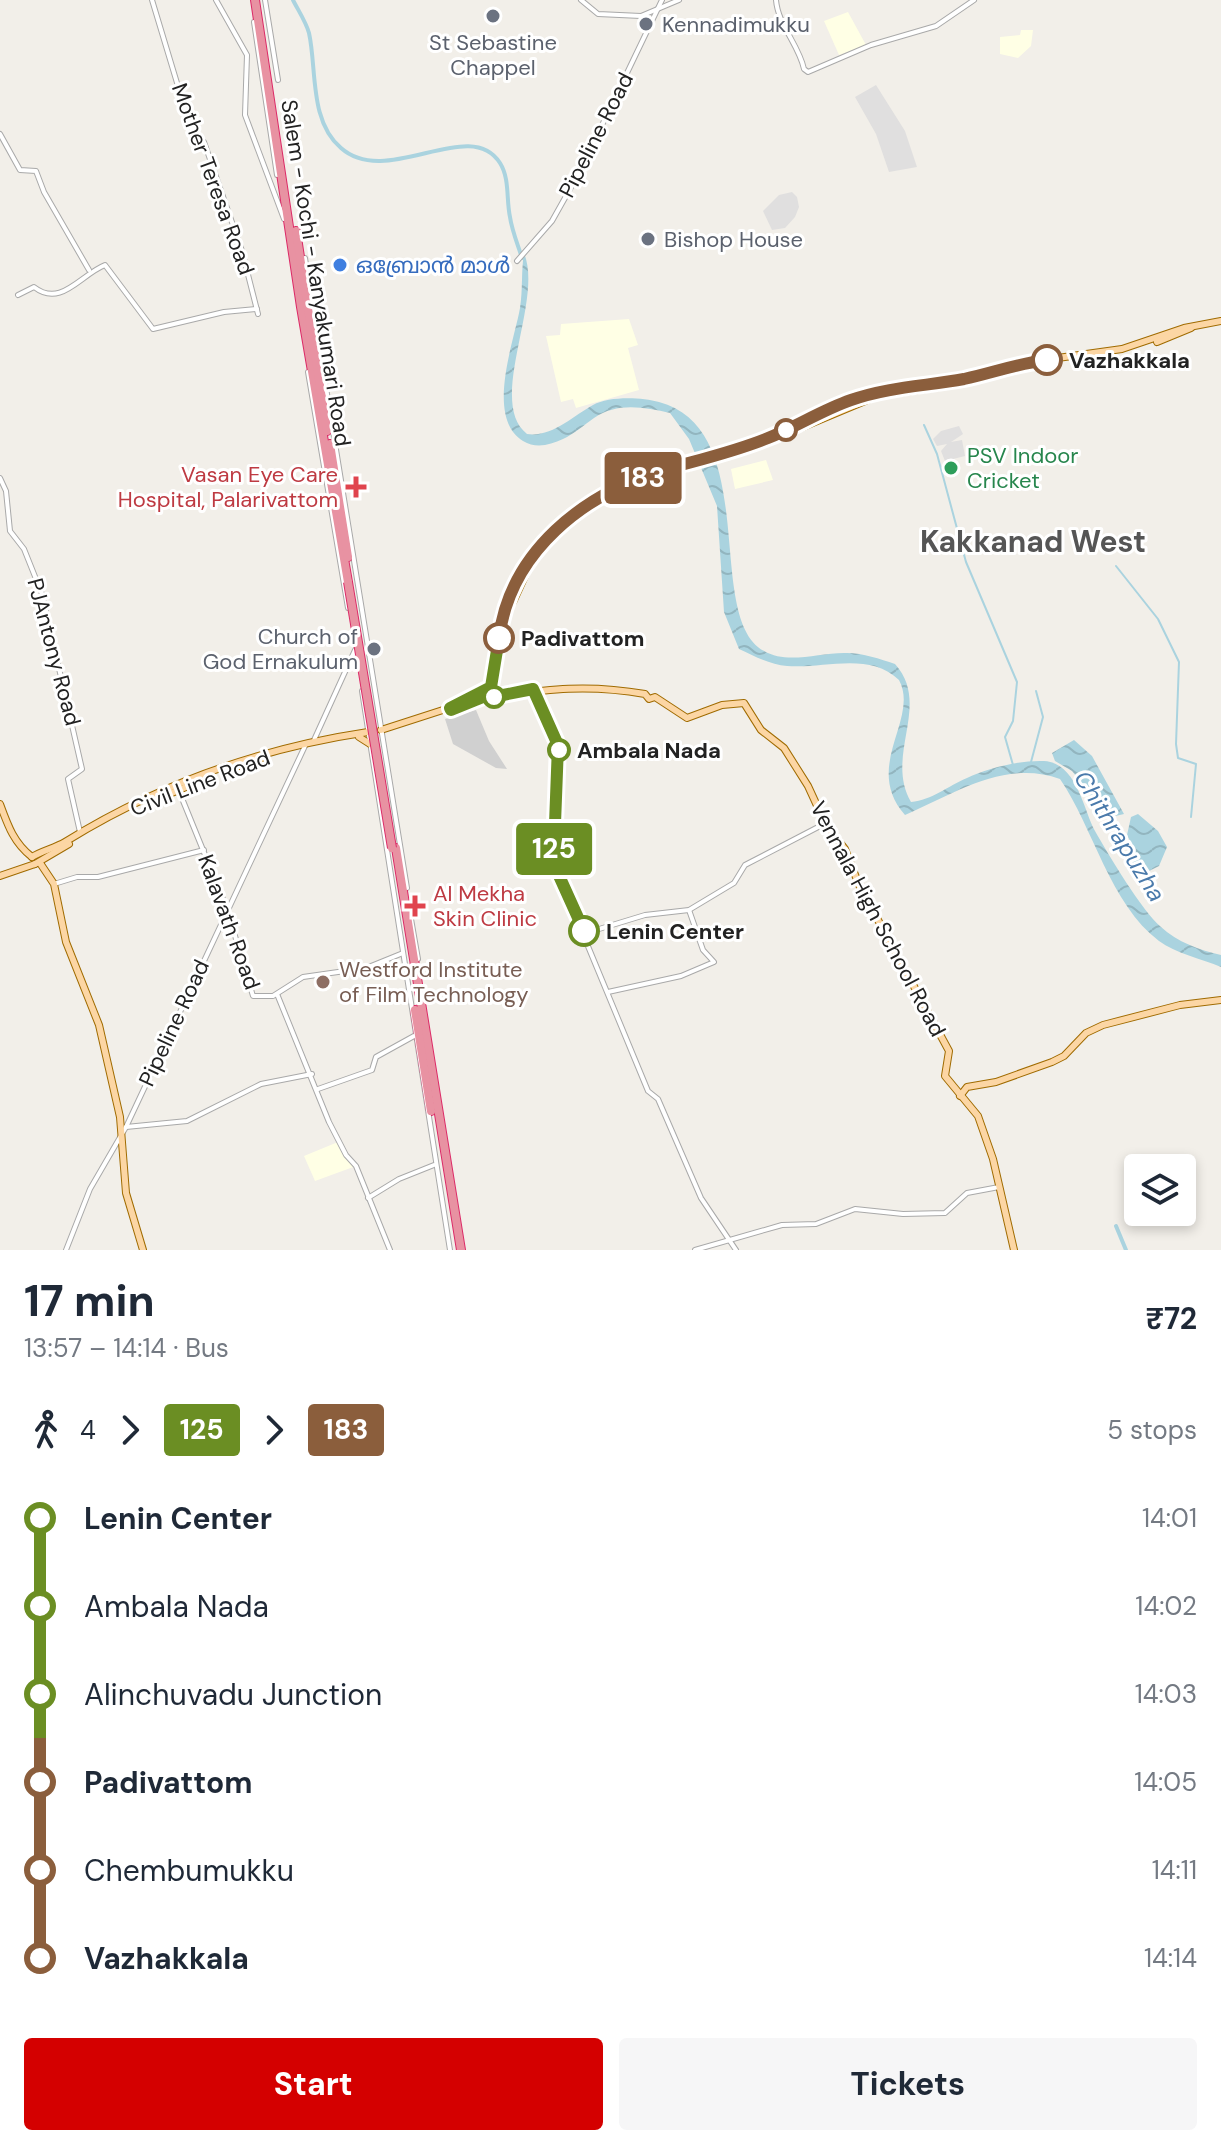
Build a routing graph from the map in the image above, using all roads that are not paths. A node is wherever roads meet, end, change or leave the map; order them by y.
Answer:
1 (152, 0) edge
2 (216, 0) edge
3 (258, 0) edge
4 (581, 0) edge
5 (662, 0) edge
6 (679, 0) edge
7 (776, 0) edge
8 (974, 0) edge
9 (657, 10) junction
10 (641, 16) junction
11 (262, 28) junction
12 (646, 32) junction
13 (276, 81) junction
14 (0, 134) edge
15 (284, 219) junction
16 (302, 259) junction
17 (517, 261) dead end
18 (90, 271) junction
19 (295, 283) junction
20 (18, 295) dead end
21 (1221, 321) edge
22 (1166, 337) junction
23 (306, 355) dead end
24 (316, 376) junction
25 (857, 400) junction
26 (0, 478) edge
27 (345, 553) junction
28 (512, 599) junction
29 (355, 650) junction
30 (373, 680) junction
31 (361, 685) junction
32 (374, 686) junction
33 (529, 690) junction
34 (488, 695) junction
35 (453, 709) junction
36 (379, 720) junction
37 (391, 727) junction
38 (368, 731) junction
39 (382, 732) junction
40 (357, 735) junction
41 (314, 740) junction
42 (370, 744) junction
43 (305, 746) junction
44 (389, 779) junction
45 (376, 781) junction
46 (179, 791) junction
47 (392, 793) junction
48 (378, 794) junction
49 (152, 798) junction
50 (0, 804) edge
51 (825, 823) junction
52 (80, 832) junction
53 (204, 850) junction
54 (38, 860) junction
55 (0, 876) edge
56 (54, 884) junction
57 (402, 906) junction
58 (227, 909) junction
59 (689, 910) junction
60 (586, 933) junction
61 (403, 953) junction
62 (607, 992) junction
63 (277, 994) junction
64 (1221, 1000) edge
65 (419, 1029) junction
66 (312, 1074) junction
67 (318, 1089) junction
68 (960, 1096) junction
69 (438, 1103) junction
70 (126, 1127) junction
71 (122, 1135) junction
72 (435, 1165) junction
73 (999, 1187) junction
74 (368, 1198) junction
75 (445, 1201) junction
76 (455, 1232) junction
77 (729, 1242) junction
78 (66, 1250) edge
79 (143, 1250) edge
80 (390, 1250) edge
81 (458, 1250) edge
82 (695, 1250) edge
83 (736, 1250) edge
84 (1014, 1250) edge

1 - 18 street, Mother Teresa Road
2 - 15 street
3 - 11 highway, Salem - Kochi - Kanyakumari Road
3 - 13 street
3 - 15 street
4 - 10 street
5 - 9 street, Pipeline Road
6 - 9 street
7 - 8 street
9 - 10 street
9 - 12 street, Pipeline Road
10 - 12 street
11 - 13 highway, Salem - Kochi - Kanyakumari Road
11 - 19 highway, Salem - Kochi - Kanyakumari Road
12 - 17 street, Pipeline Road
13 - 16 highway, Salem - Kochi - Kanyakumari Road
14 - 18 street
15 - 19 street
16 - 24 highway, Salem - Kochi - Kanyakumari Road
16 - 27 street
18 - 20 street
19 - 24 highway, Salem - Kochi - Kanyakumari Road
21 - 22 main road
22 - 25 main road
22 - 25 main road
23 - 27 street
24 - 27 highway, Salem - Kochi - Kanyakumari Road
25 - 28 main road
26 - 52 street, PJAntony Road
27 - 29 street, Salem - Kochi - Kanyakumari Road
27 - 30 street, Salem - Kochi - Kanyakumari Road
27 - 57 highway, Salem - Kochi - Kanyakumari Road, bridge
28 - 34 main road
28 - 35 main road
29 - 31 street, Salem - Kochi - Kanyakumari Road
29 - 41 street
30 - 31 street
30 - 32 street, Salem - Kochi - Kanyakumari Road
31 - 32 street
31 - 38 street, Salem - Kochi - Kanyakumari Road
32 - 36 street, Salem - Kochi - Kanyakumari Road
33 - 34 main road
33 - 51 main road, Vennala High School Road
33 - 60 street
34 - 35 main road
35 - 37 main road
35 - 39 main road
36 - 37 main road
36 - 39 street, Salem - Kochi - Kanyakumari Road
37 - 39 main road
38 - 40 main road, Civil Line Road
38 - 42 street, Salem - Kochi - Kanyakumari Road
39 - 44 street, Salem - Kochi - Kanyakumari Road
40 - 41 main road, Civil Line Road
40 - 42 main road
40 - 43 main road, Civil Line Road
41 - 49 main road, Civil Line Road
42 - 45 street, Salem - Kochi - Kanyakumari Road
43 - 46 main road, Civil Line Road
43 - 58 street, Pipeline Road
44 - 45 street
44 - 47 street, Salem - Kochi - Kanyakumari Road
45 - 48 street, Salem - Kochi - Kanyakumari Road
46 - 49 main road, Civil Line Road
46 - 53 street, Kalavath Road
47 - 48 street
47 - 57 street, Salem - Kochi - Kanyakumari Road
48 - 57 street, Salem - Kochi - Kanyakumari Road
49 - 52 main road, Civil Line Road
49 - 54 main road, Civil Line Road
50 - 54 main road
51 - 59 street
51 - 68 main road, Vennala High School Road
52 - 54 main road, Civil Line Road
53 - 56 street
53 - 58 street, Kalavath Road
54 - 55 main road
54 - 56 main road
56 - 71 main road
57 - 61 street
57 - 65 highway, Salem - Kochi - Kanyakumari Road
57 - 69 street
58 - 63 street, Kalavath Road
58 - 70 street, Pipeline Road
59 - 60 street
59 - 62 street
60 - 62 street
61 - 63 street, Kalavath Road
61 - 65 street
62 - 77 street
63 - 66 street
64 - 68 main road
65 - 67 street
65 - 69 highway, Salem - Kochi - Kanyakumari Road
65 - 72 street
65 - 75 highway, Salem - Kochi - Kanyakumari Road
66 - 67 street
66 - 70 street
67 - 74 street
68 - 73 main road, Vennala High School Road
69 - 76 highway, Salem - Kochi - Kanyakumari Road
69 - 81 street
70 - 71 street, Pipeline Road
71 - 78 street, Pipeline Road
71 - 79 main road
72 - 74 street
72 - 75 street
73 - 77 street
73 - 84 main road, Vennala High School Road
74 - 80 street
75 - 76 highway, Salem - Kochi - Kanyakumari Road
75 - 81 street
76 - 81 highway, Salem - Kochi - Kanyakumari Road
77 - 82 street
77 - 83 street

